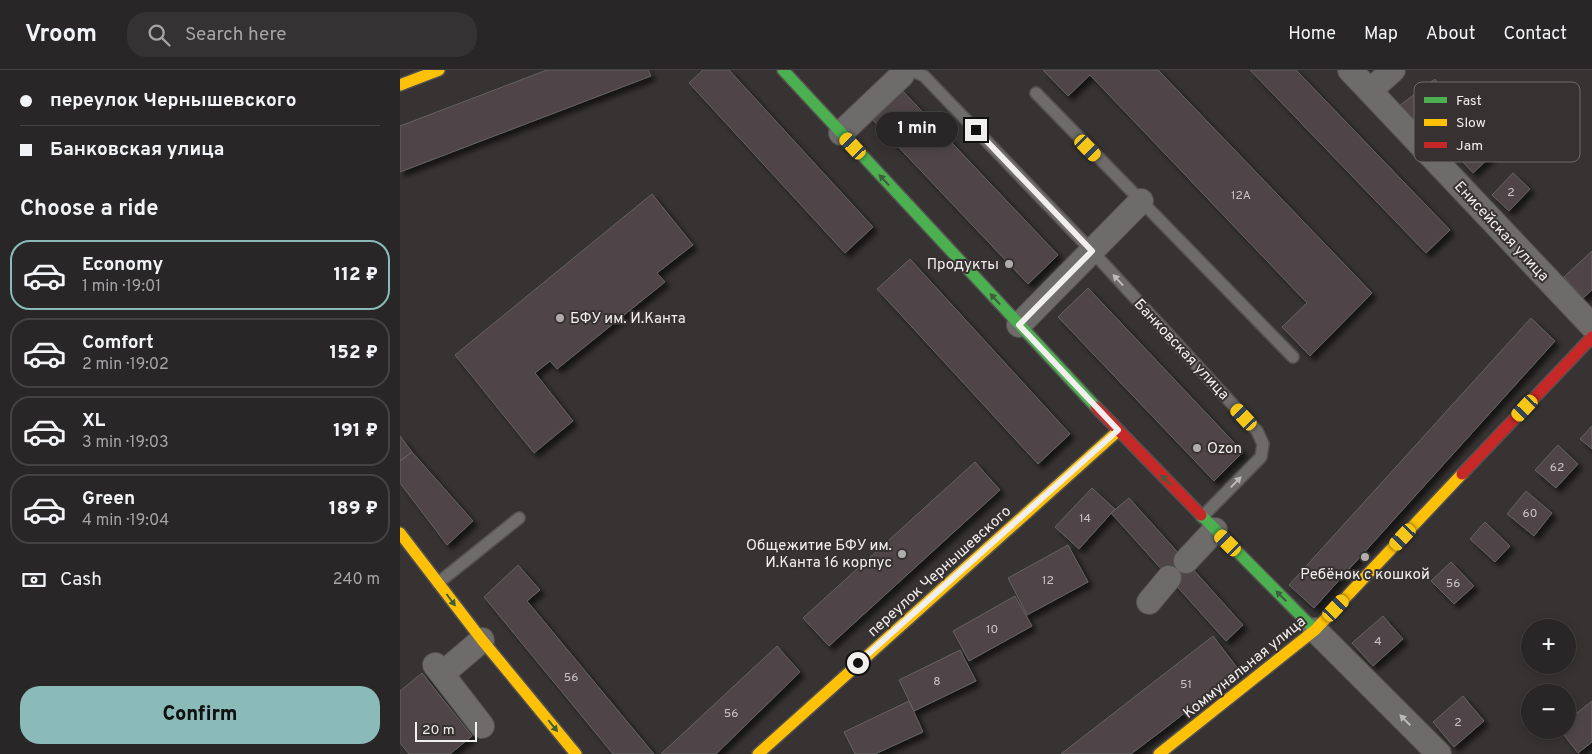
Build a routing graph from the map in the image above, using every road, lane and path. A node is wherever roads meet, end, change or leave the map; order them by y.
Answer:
1 (439, 70) edge
2 (783, 70) edge
3 (1350, 70) edge
4 (1393, 70) edge
5 (902, 75) joint
6 (400, 85) edge
7 (1370, 91) junction
8 (1036, 93) dead end
9 (840, 133) junction
10 (1414, 138) edge
11 (1437, 162) edge
12 (1141, 202) junction
13 (1092, 251) junction
14 (1019, 325) junction
15 (1592, 326) edge
16 (1592, 337) edge
17 (1293, 357) dead end
18 (1118, 430) junction
19 (519, 518) dead end
20 (1209, 523) junction
21 (400, 534) edge
22 (1186, 561) dead end
23 (1169, 578) dead end
24 (438, 583) junction
25 (1149, 602) dead end
26 (1315, 630) junction
27 (482, 640) junction
28 (482, 726) dead end
29 (576, 754) edge
30 (758, 754) edge
31 (1159, 754) edge
32 (1439, 754) edge

1 - 6 street
2 - 9 street
3 - 7 street, Енисейская улица
4 - 7 street
5 - 9 street
5 - 13 lane, Банковская улица
7 - 10 street, Енисейская улица
8 - 12 lane
14 -> 9 street
11 - 15 street, Енисейская улица
12 - 13 street
12 - 17 lane
13 - 14 street
20 -> 13 lane, Банковская улица
14 - 18 street
16 - 26 street, Коммунальная улица
20 -> 18 street
18 - 30 street, переулок Чернышевского
19 - 24 lane
20 - 22 street, Банковская улица
26 -> 20 street
21 - 24 street
23 - 25 street
24 -> 27 street
26 - 31 street, Коммунальная улица
32 -> 26 street
27 - 28 street
27 -> 29 street

